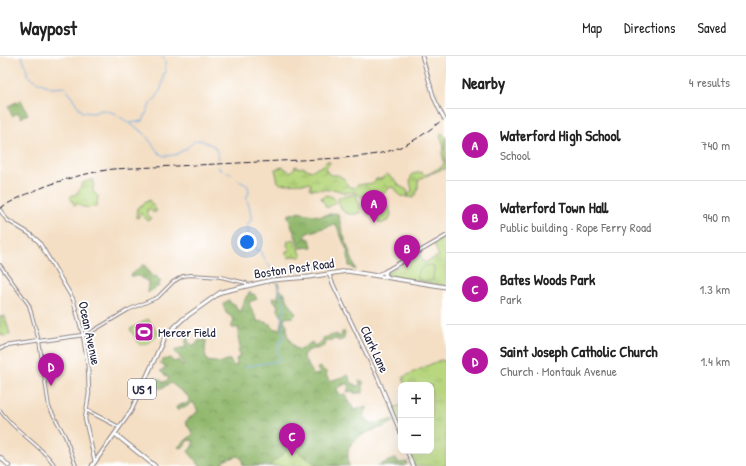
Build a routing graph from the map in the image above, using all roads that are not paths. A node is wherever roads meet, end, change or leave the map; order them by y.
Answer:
1 (422, 56) edge
2 (446, 121) edge
3 (0, 210) edge
4 (446, 236) edge
5 (0, 265) edge
6 (386, 271) junction
7 (329, 274) junction
8 (376, 275) junction
9 (390, 278) junction
10 (247, 285) junction
11 (446, 287) edge
12 (83, 335) junction
13 (39, 341) junction
14 (0, 348) edge
15 (0, 410) edge
16 (86, 410) junction
17 (398, 427) edge
18 (120, 428) junction
19 (116, 434) junction
20 (408, 454) edge
21 (0, 457) edge
22 (95, 463) junction
23 (9, 466) edge
24 (55, 466) edge
25 (76, 466) edge
26 (92, 466) edge
27 (155, 466) edge
28 (413, 466) edge

1 - 2 main road, bridge
3 - 12 main road, Ocean Avenue
4 - 6 main road
5 - 13 street
6 - 8 main road
6 - 9 main road
7 - 8 main road, Boston Post Road / US 1
7 - 10 main road, Boston Post Road / US 1
7 - 17 main road, Clark Lane
8 - 9 main road, Boston Post Road / US 1
9 - 11 main road, Boston Post Road / US 1
10 - 12 street
10 - 18 main road, Boston Post Road / US 1
12 - 13 main road
12 - 16 main road, Ocean Avenue
13 - 14 main road
13 - 25 street
15 - 24 street
16 - 18 main road
16 - 22 main road, Ocean Avenue
18 - 19 main road, US 1
19 - 22 main road, US 1
19 - 27 main road
20 - 28 main road
21 - 23 main road
22 - 26 main road, US 1

